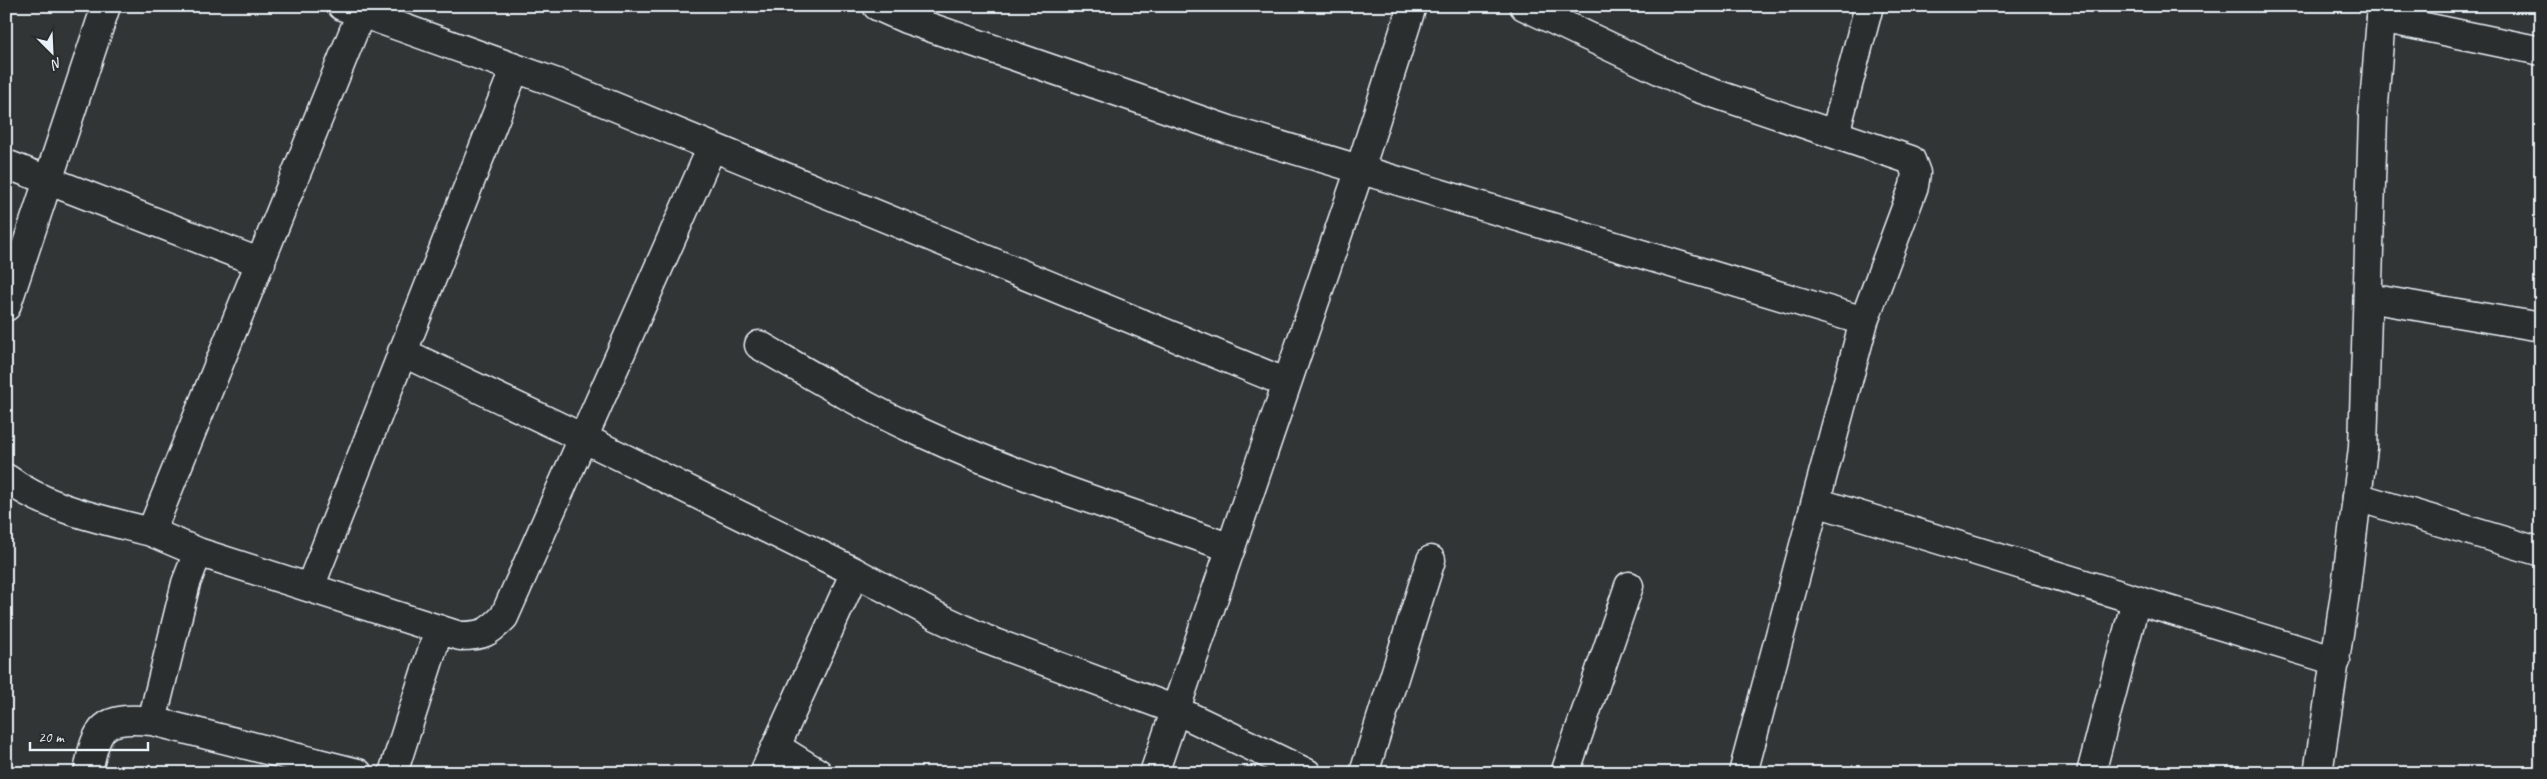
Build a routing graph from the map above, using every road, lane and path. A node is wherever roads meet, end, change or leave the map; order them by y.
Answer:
1 (106, 6) edge
2 (877, 6) edge
3 (1412, 6) edge
4 (1524, 6) edge
5 (1868, 6) edge
6 (352, 10) edge
7 (2382, 12) edge
8 (2541, 51) edge
9 (515, 68) junction
10 (1834, 134) junction
11 (712, 147) junction
12 (6, 164) edge
13 (1360, 169) junction
14 (48, 180) junction
15 (261, 263) junction
16 (2368, 298) junction
17 (6, 307) edge
18 (1864, 321) junction
19 (2541, 327) edge
20 (759, 345) dead end
21 (402, 352) junction
22 (1287, 384) junction
23 (583, 438) junction
24 (6, 478) edge
25 (2357, 497) junction
26 (1816, 502) junction
27 (151, 532) junction
28 (1231, 548) junction
29 (198, 552) junction
30 (2541, 552) edge
31 (1431, 560) dead end
32 (855, 572) junction
33 (1629, 586) dead end
34 (310, 587) junction
35 (2136, 600) junction
36 (438, 628) junction
37 (2336, 661) junction
38 (1176, 710) junction
39 (152, 720) junction
40 (776, 747) junction
41 (88, 773) edge
42 (358, 773) edge
43 (392, 773) edge
44 (764, 773) edge
45 (818, 773) edge
46 (1154, 773) edge
47 (1307, 773) edge
48 (1364, 773) edge
49 (1565, 773) edge
50 (1743, 773) edge
51 (2090, 773) edge
52 (2318, 773) edge

1 - 14 street
2 - 13 street
3 - 13 street
4 - 10 street
5 - 10 street
6 - 9 street
6 - 15 street
7 - 8 street
7 - 16 street
9 - 11 street
9 - 21 street
10 - 18 street
11 - 22 street
11 - 23 street
12 - 14 street
13 - 18 street
13 - 22 street
14 - 15 street
14 - 17 street
15 - 27 street
16 - 19 street
16 - 25 street
18 - 26 street
20 - 28 street
21 - 23 street
21 - 34 street
22 - 28 street
23 - 32 street
23 - 36 street
24 - 27 street
25 - 30 street
25 - 37 street
26 - 35 street
26 - 50 street
27 - 29 street
28 - 38 street
29 - 34 street
29 - 39 street
31 - 48 street
32 - 38 street
32 - 40 street
33 - 49 street
34 - 36 street
35 - 37 street
35 - 51 street
36 - 43 street
37 - 52 street
38 - 46 street
38 - 47 street
39 - 41 street
39 - 42 street
40 - 44 street
40 - 45 street

